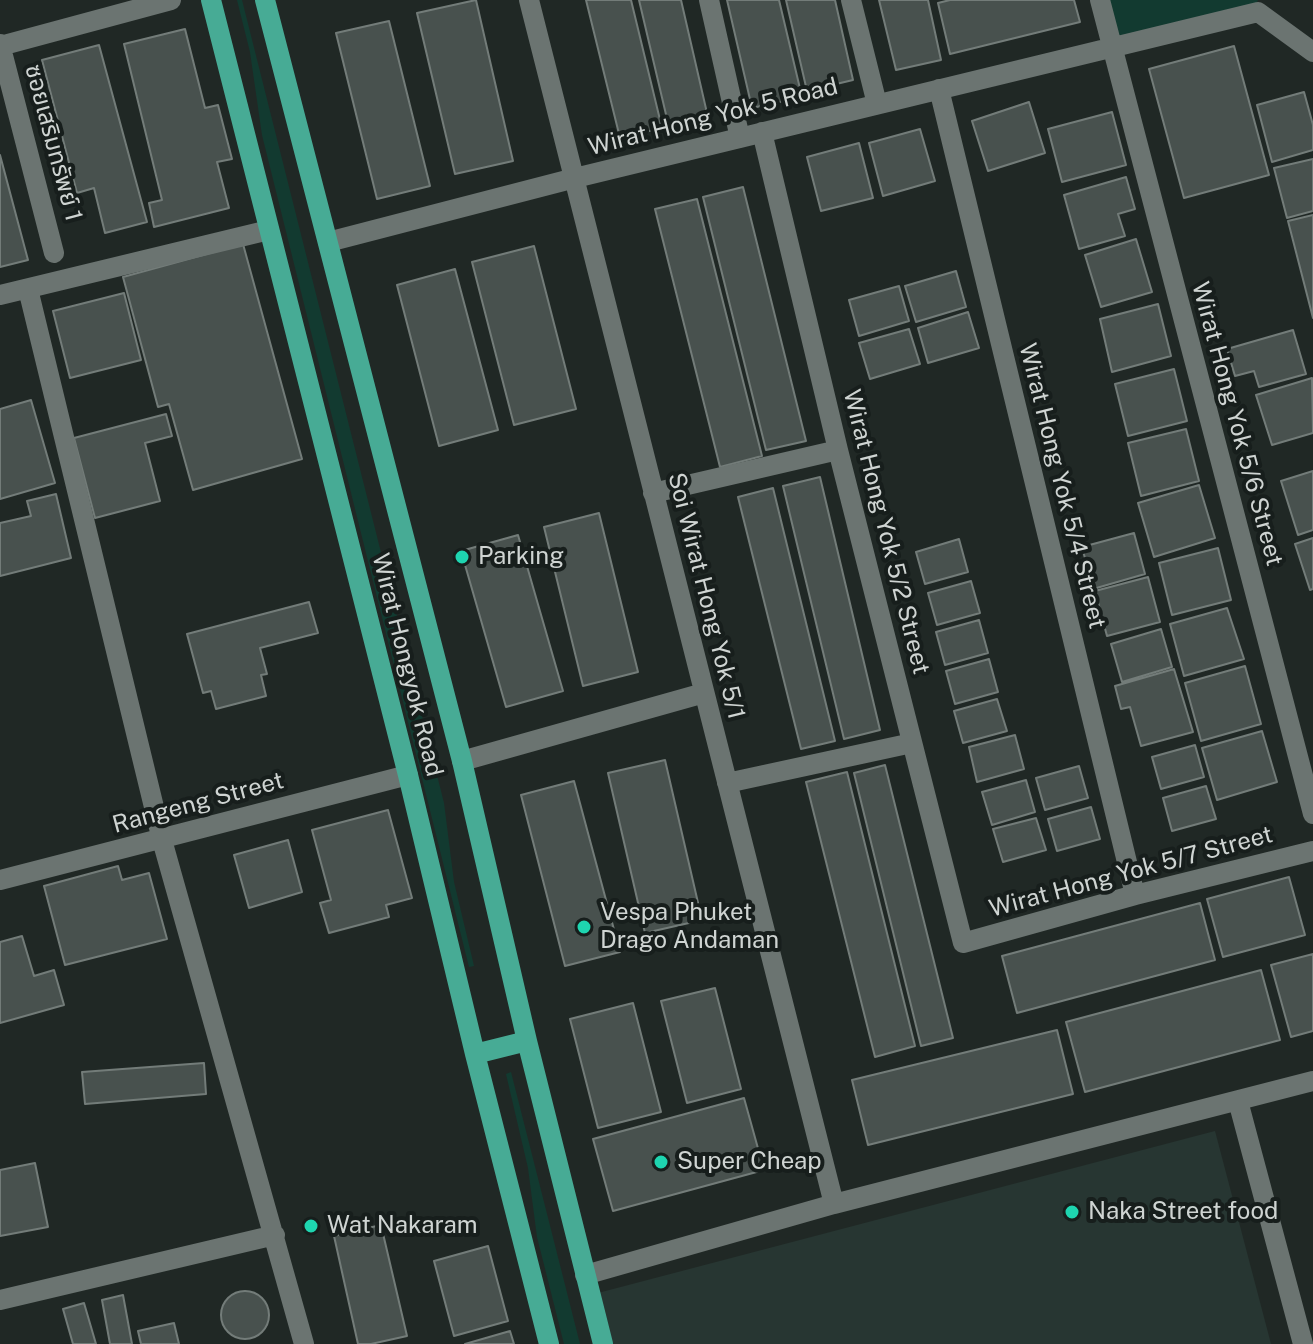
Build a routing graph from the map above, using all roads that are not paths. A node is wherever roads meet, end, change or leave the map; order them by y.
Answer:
1 (171, 0) edge
2 (211, 0) edge
3 (265, 0) edge
4 (529, 0) edge
5 (709, 0) edge
6 (851, 0) edge
7 (1100, 0) edge
8 (0, 45) edge
9 (1111, 47) junction
10 (1313, 52) edge
11 (939, 89) junction
12 (877, 104) junction
13 (762, 132) junction
14 (740, 138) junction
15 (575, 178) junction
16 (269, 230) junction
17 (328, 242) junction
18 (54, 253) dead end
19 (28, 289) junction
20 (0, 295) edge
21 (838, 450) junction
22 (653, 493) junction
23 (704, 693) junction
24 (912, 743) junction
25 (462, 761) junction
26 (408, 775) junction
27 (727, 783) junction
28 (1313, 814) edge
29 (162, 840) junction
30 (1313, 851) edge
31 (0, 880) edge
32 (1135, 895) junction
33 (527, 1041) junction
34 (475, 1054) junction
35 (1313, 1081) edge
36 (1238, 1101) junction
37 (834, 1204) junction
38 (275, 1235) junction
39 (585, 1275) junction
40 (0, 1300) edge
41 (304, 1344) edge
42 (549, 1344) edge
43 (603, 1344) edge
44 (1303, 1344) edge

1 - 8 street
2 - 16 main road, Wirat Hongyok Road
3 - 17 main road, Wirat Hongyok Road
4 - 15 street, Soi Wirat Hong Yok 5/1
5 - 14 street
6 - 12 street
7 - 9 street
8 - 18 street, ซอยเสริมทรัพย์ 1
9 - 10 street, Wirat Hong Yok 5 Road
9 - 11 street, Wirat Hong Yok 5 Road
9 - 28 street, Wirat Hong Yok 5/6 Street
11 - 12 street, Wirat Hong Yok 5 Road
11 - 32 street, Wirat Hong Yok 5/4 Street
12 - 13 street, Wirat Hong Yok 5 Road
13 - 14 street, Wirat Hong Yok 5 Road
13 - 21 street, Wirat Hong Yok 5/2 Street
14 - 15 street, Wirat Hong Yok 5 Road
15 - 17 street, Wirat Hong Yok 5 Road
15 - 22 street, Soi Wirat Hong Yok 5/1
16 - 19 street
16 - 26 main road, Wirat Hongyok Road
17 - 25 main road, Wirat Hongyok Road
19 - 20 street
19 - 29 street
21 - 22 street
21 - 24 street, Wirat Hong Yok 5/2 Street
22 - 23 street, Soi Wirat Hong Yok 5/1
23 - 25 street
23 - 27 street, Soi Wirat Hong Yok 5/1
24 - 27 street
24 - 32 street, Wirat Hong Yok 5/7 Street
25 - 33 main road, Wirat Hongyok Road
26 - 29 street, Rangeng Street
26 - 34 main road, Wirat Hongyok Road
27 - 37 street, Soi Wirat Hong Yok 5/1
29 - 31 street, Rangeng Street
29 - 38 street
30 - 32 street, Wirat Hong Yok 5/7 Street
33 - 34 main road
33 - 39 main road, Wirat Hongyok Road
34 - 42 main road, Wirat Hongyok Road
35 - 36 street
36 - 37 street
36 - 44 street
37 - 39 street
38 - 40 street
38 - 41 street
39 - 43 main road, Wirat Hongyok Road

